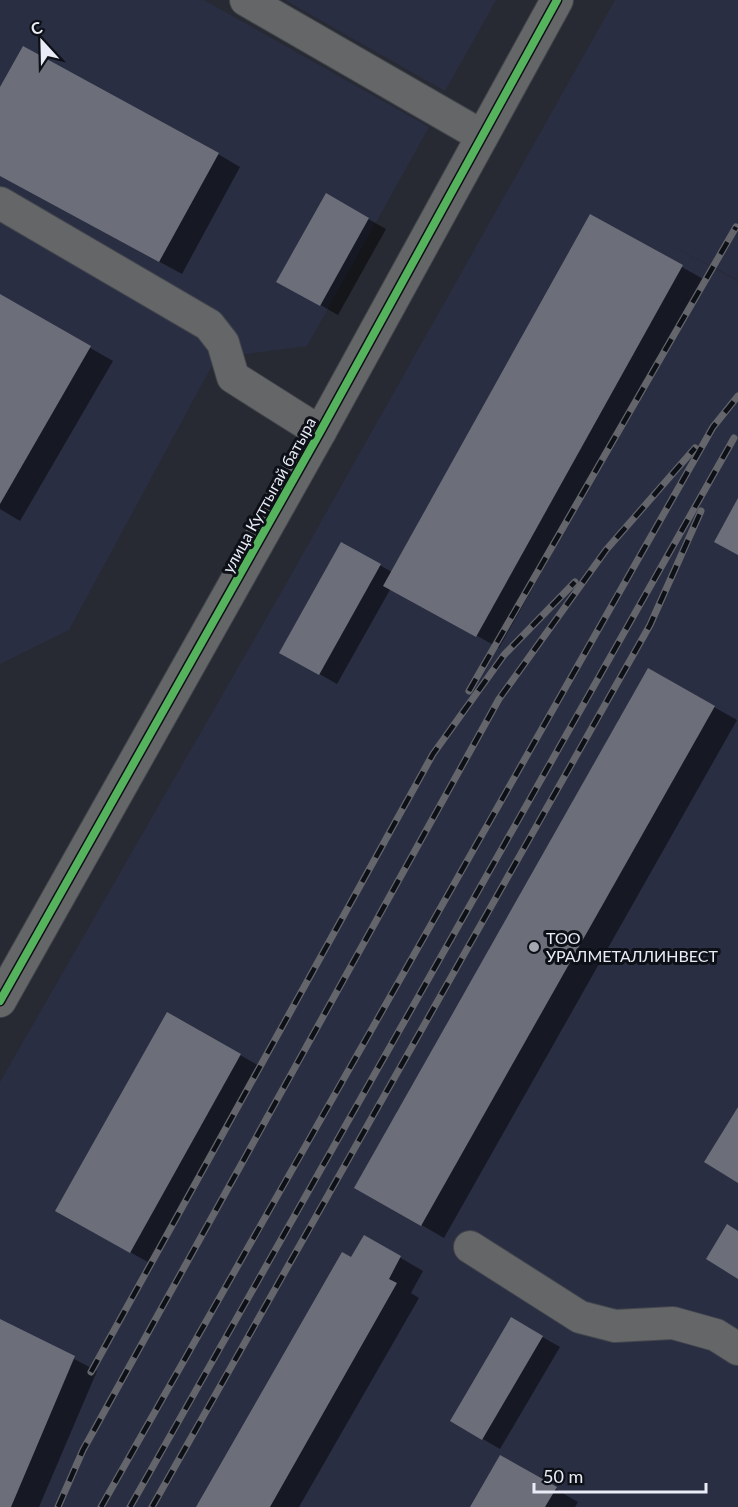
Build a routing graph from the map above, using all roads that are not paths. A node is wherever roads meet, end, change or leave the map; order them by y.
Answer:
1 (246, 0) edge
2 (557, 0) edge
3 (482, 136) junction
4 (0, 203) edge
5 (320, 432) junction
6 (0, 1001) edge
7 (470, 1247) dead end
8 (738, 1349) edge

1 - 3 street
2 - 3 street, улица Куттыгай батыра
3 - 5 street, улица Куттыгай батыра
4 - 5 street
5 - 6 street, улица Куттыгай батыра
7 - 8 street

